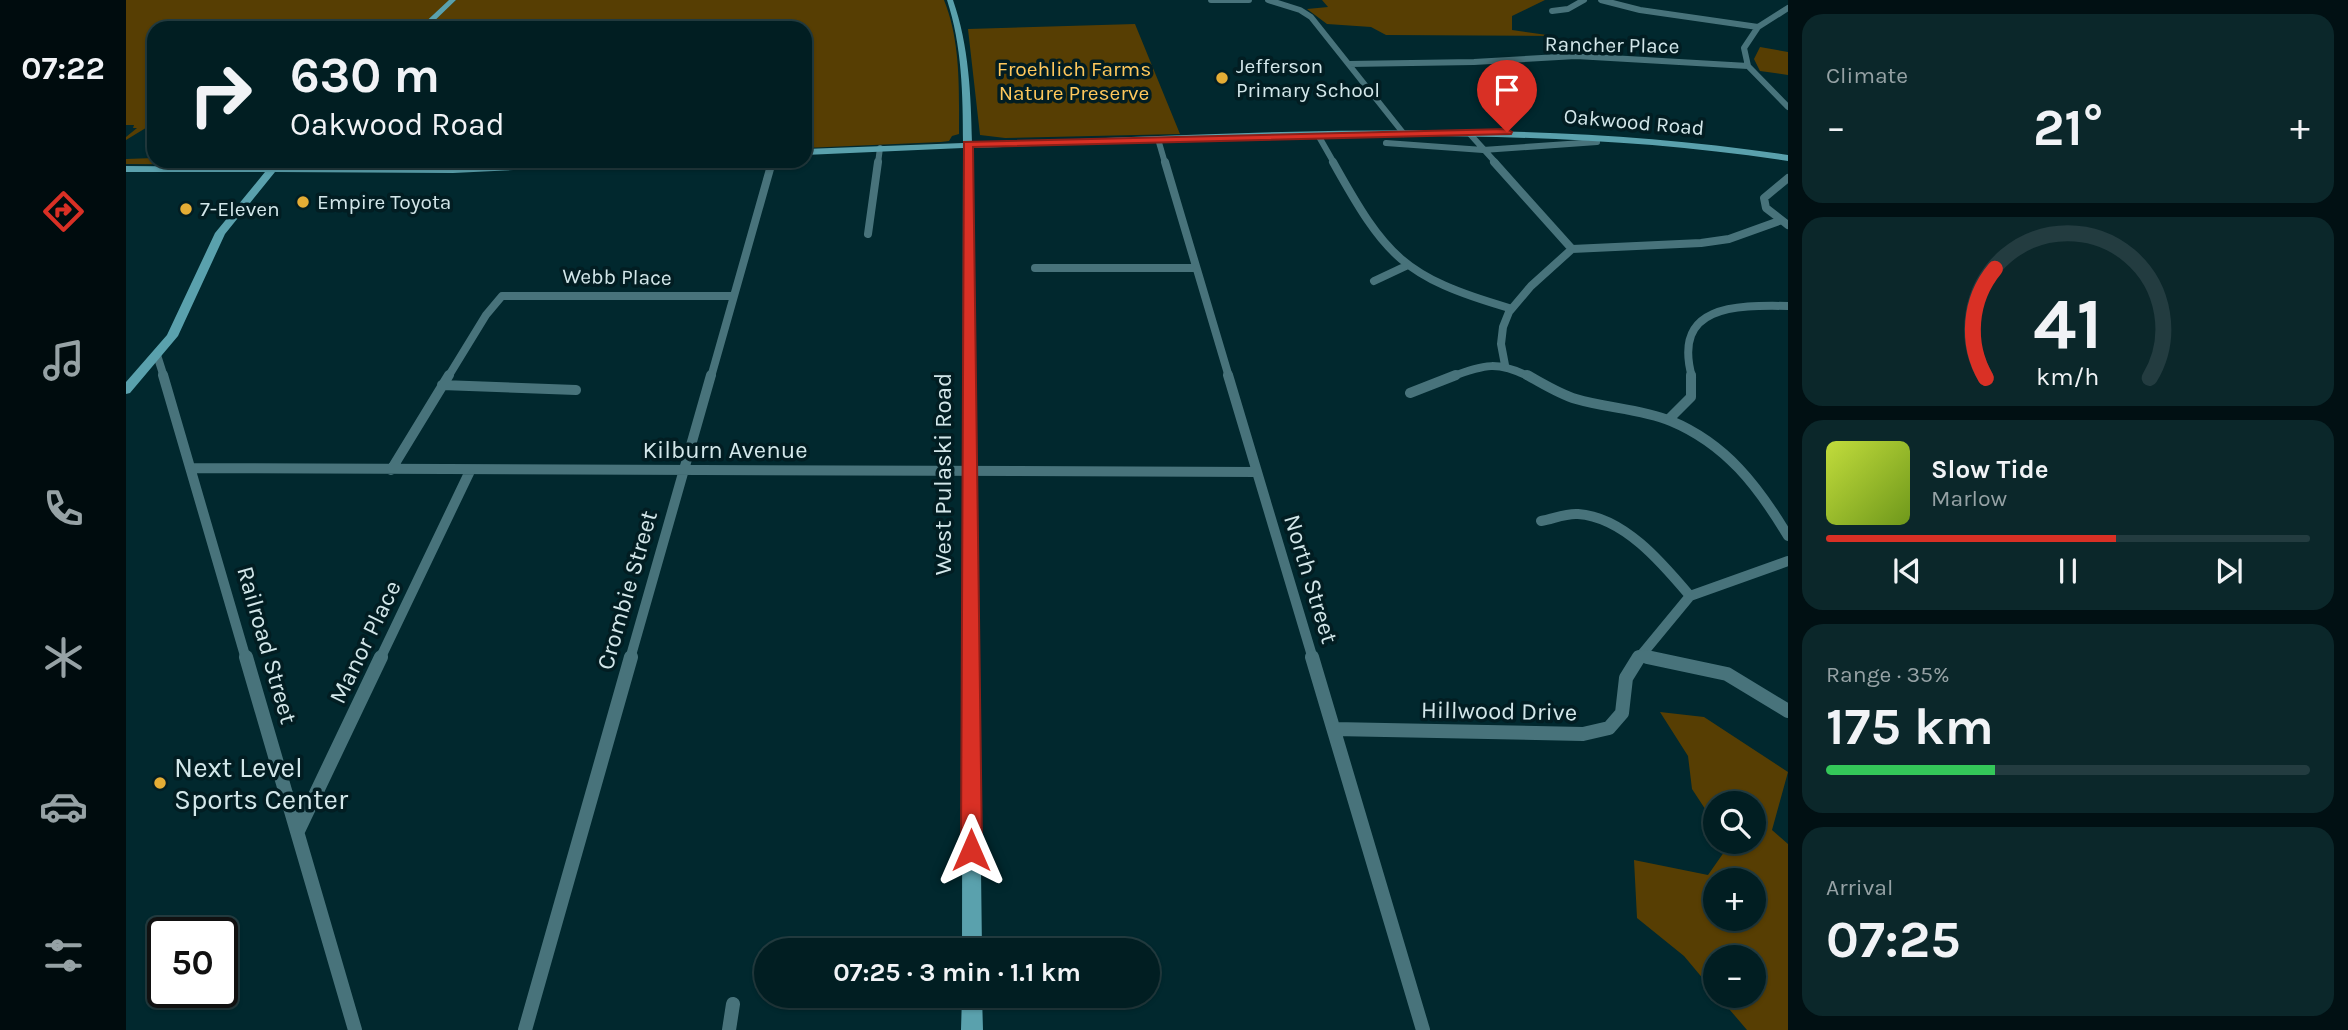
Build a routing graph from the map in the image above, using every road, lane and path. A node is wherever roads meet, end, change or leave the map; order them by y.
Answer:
1 (453, 0) edge
2 (950, 0) edge
3 (1211, 0) edge
4 (1249, 0) edge
5 (1268, 0) edge
6 (1584, 0) edge
7 (1601, 0) edge
8 (1788, 8) edge
9 (1552, 10) dead end
10 (430, 21) edge
11 (1758, 27) junction
12 (1349, 65) junction
13 (1748, 66) junction
14 (1788, 107) edge
15 (1469, 133) junction
16 (1404, 134) junction
17 (1318, 135) junction
18 (1158, 139) junction
19 (1597, 142) dead end
20 (968, 144) junction
21 (1386, 144) dead end
22 (880, 148) junction
23 (1483, 150) junction
24 (812, 152) edge
25 (1788, 158) edge
26 (493, 168) edge
27 (770, 168) edge
28 (126, 169) edge
29 (272, 169) junction
30 (1788, 178) edge
31 (1779, 221) junction
32 (1788, 225) edge
33 (868, 234) dead end
34 (1572, 249) junction
35 (1406, 266) junction
36 (1035, 268) dead end
37 (1195, 268) junction
38 (1374, 281) dead end
39 (732, 296) junction
40 (1788, 306) edge
41 (1509, 309) junction
42 (157, 355) junction
43 (1505, 365) junction
44 (442, 385) junction
45 (126, 390) edge
46 (576, 390) dead end
47 (1410, 393) dead end
48 (1668, 420) junction
49 (192, 468) junction
50 (391, 470) junction
51 (470, 471) junction
52 (684, 471) junction
53 (970, 471) junction
54 (1257, 472) junction
55 (1541, 521) dead end
56 (1788, 536) edge
57 (1788, 561) edge
58 (1690, 596) junction
59 (1640, 656) junction
60 (1788, 711) edge
61 (1334, 729) junction
62 (298, 831) junction
63 (972, 938) edge
64 (733, 1004) dead end
65 (972, 1008) edge
66 (355, 1030) edge
67 (525, 1030) edge
68 (729, 1030) edge
69 (972, 1030) edge
70 (1423, 1030) edge

1 - 10 main road
2 - 20 main road, West Pulaski Road
3 - 4 street
5 - 12 street
6 - 9 street
7 - 11 street
8 - 11 street
11 - 13 street
12 - 13 street, Rancher Place
12 - 16 street
13 - 14 street
15 - 16 main road, Oakwood Road
15 - 23 street
15 - 25 main road, Oakwood Road
16 - 17 main road, Oakwood Road
17 - 18 main road, Oakwood Road
17 - 35 street
18 - 20 main road, Oakwood Road
18 - 37 street, North Street
19 - 23 street, Oakwood Road
20 - 22 main road, Oakwood Road
20 - 53 main road, West Pulaski Road
21 - 23 street, Oakwood Road
22 - 24 main road, Oakwood Road
22 - 33 street
23 - 34 street
26 - 29 main road
27 - 39 street, Crombie Street
28 - 29 main road
29 - 42 main road
30 - 31 street
31 - 32 street
31 - 34 street
34 - 41 street
35 - 38 street
35 - 41 street
36 - 37 street
37 - 54 street, North Street
39 - 44 street, Webb Place
39 - 52 street, Crombie Street
40 - 48 street
41 - 43 street
42 - 45 main road
42 - 49 street, Railroad Street
43 - 47 street
43 - 48 street
44 - 46 street
44 - 50 street
48 - 56 street
49 - 50 street, Kilburn Avenue
49 - 62 street, Railroad Street
50 - 51 street, Kilburn Avenue
51 - 52 street, Kilburn Avenue
51 - 62 street, Manor Place
52 - 53 street, Kilburn Avenue
52 - 67 street, Crombie Street
53 - 54 street, Kilburn Avenue
53 - 63 main road, West Pulaski Road
54 - 61 street, North Street
55 - 58 street
57 - 58 street
58 - 59 street, Hillwood Drive
59 - 60 street
59 - 61 street, Hillwood Drive
61 - 70 street, North Street
62 - 66 street, Railroad Street
64 - 68 street
65 - 69 main road

